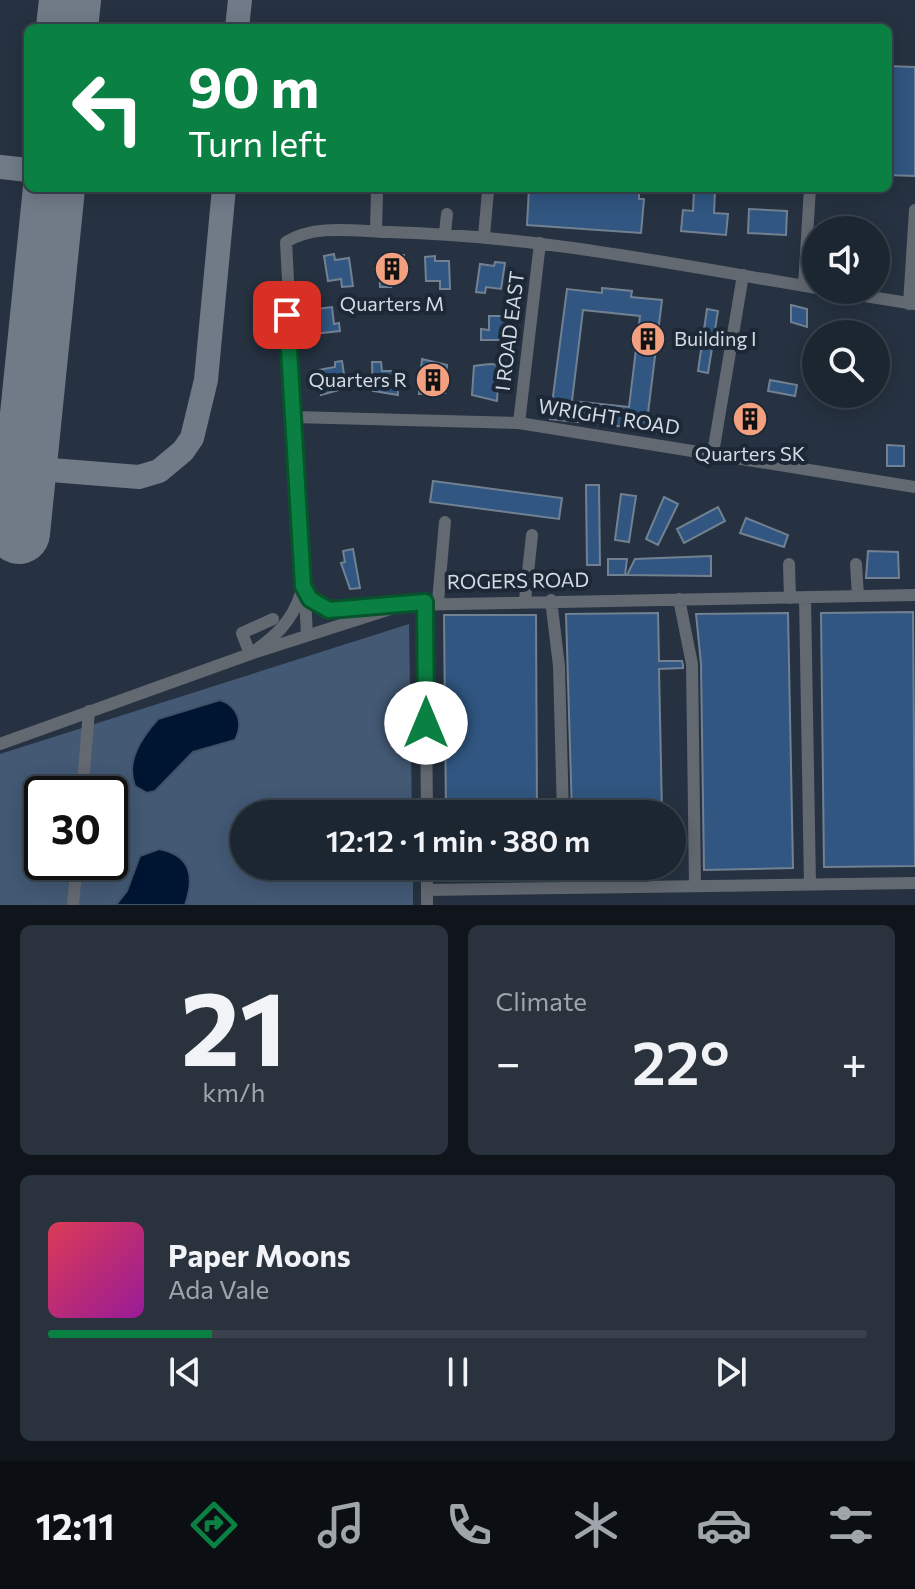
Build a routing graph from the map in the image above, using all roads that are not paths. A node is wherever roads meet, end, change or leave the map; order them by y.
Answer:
1 (377, 192) edge
2 (488, 192) edge
3 (810, 192) edge
4 (915, 210) edge
5 (447, 214) dead end
6 (810, 216) edge
7 (376, 231) junction
8 (445, 233) junction
9 (484, 236) junction
10 (540, 243) junction
11 (743, 275) junction
12 (802, 286) edge
13 (890, 300) edge
14 (912, 304) edge
15 (293, 417) junction
16 (519, 423) junction
17 (713, 453) junction
18 (915, 487) edge
19 (445, 522) dead end
20 (532, 535) dead end
21 (789, 564) dead end
22 (856, 564) dead end
23 (303, 586) junction
24 (915, 595) edge
25 (858, 596) junction
26 (805, 597) junction
27 (790, 598) junction
28 (679, 599) junction
29 (525, 600) junction
30 (551, 600) junction
31 (432, 602) junction
32 (403, 605) junction
33 (273, 619) dead end
34 (307, 635) junction
35 (250, 654) junction
36 (89, 711) junction
37 (0, 744) edge
38 (84, 776) edge
39 (427, 800) edge
40 (563, 800) edge
41 (75, 880) edge
42 (427, 880) edge
43 (564, 880) edge
44 (915, 883) edge
45 (810, 885) junction
46 (695, 886) junction
47 (564, 888) junction
48 (427, 890) junction
49 (73, 905) edge
50 (427, 905) edge

1 - 7 street
2 - 9 street
3 - 6 street
4 - 14 street
5 - 8 street
7 - 8 street
7 - 15 street
8 - 9 street
9 - 10 street
10 - 11 street
10 - 16 street, I ROAD EAST
11 - 12 street
11 - 17 street
13 - 14 street
15 - 16 street, WRIGHT ROAD
15 - 23 street
16 - 17 street, WRIGHT ROAD
17 - 18 street, WRIGHT ROAD
19 - 31 street
20 - 29 street
21 - 27 street
22 - 25 street
23 - 32 street
23 - 34 street
23 - 35 street
24 - 25 street, ROGERS ROAD
25 - 26 street, ROGERS ROAD
26 - 27 street, ROGERS ROAD
26 - 45 street
27 - 28 street, ROGERS ROAD
28 - 30 street, ROGERS ROAD
28 - 46 street
29 - 30 street, ROGERS ROAD
29 - 31 street, ROGERS ROAD
30 - 40 street
31 - 32 street, ROGERS ROAD
31 - 39 street
32 - 34 street, ROGERS ROAD
33 - 35 street
34 - 35 street, ROGERS ROAD
35 - 36 street, ROGERS ROAD
36 - 37 street, ROGERS ROAD
36 - 38 street
41 - 49 street
42 - 48 street
43 - 47 street
44 - 45 street
45 - 46 street
46 - 47 street
47 - 48 street
48 - 50 street

